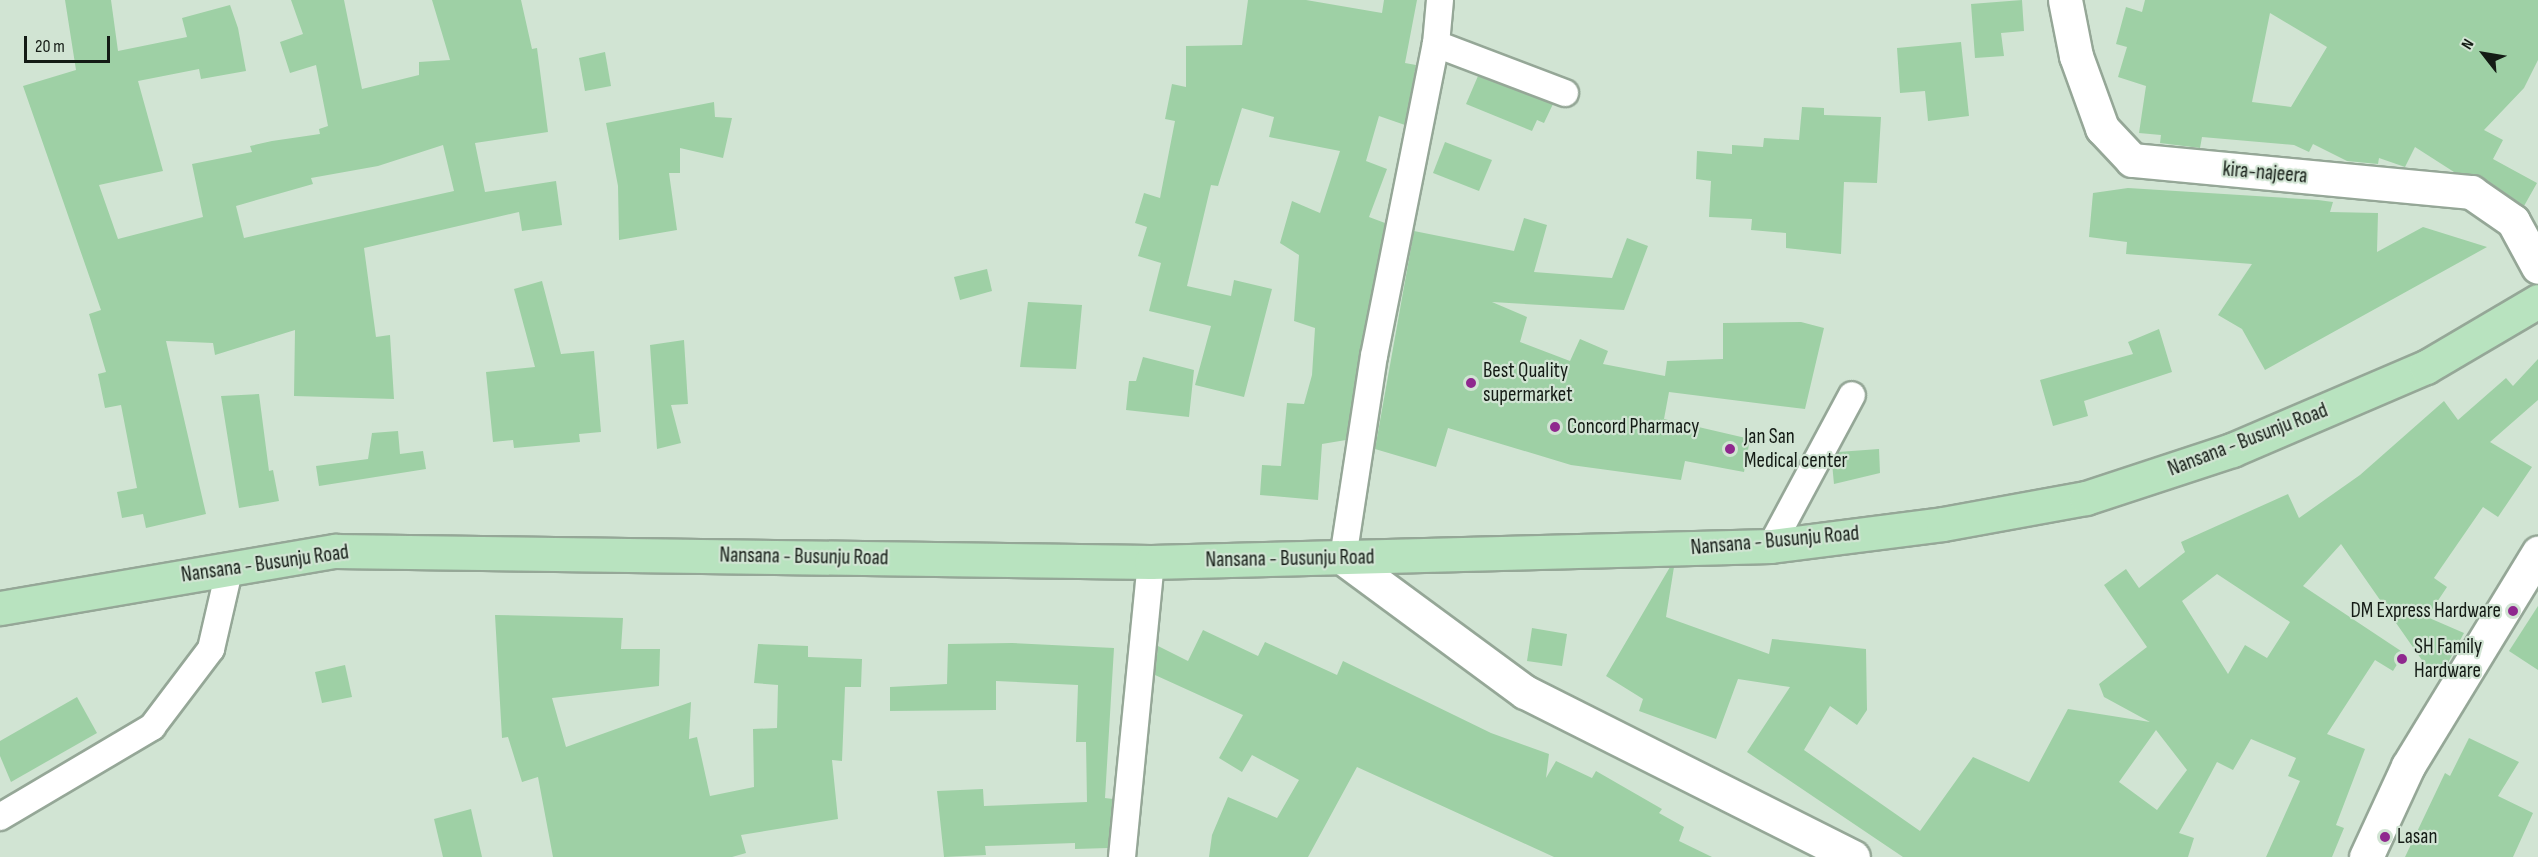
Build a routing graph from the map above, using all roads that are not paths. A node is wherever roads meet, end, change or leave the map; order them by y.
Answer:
1 (1440, 0) edge
2 (2065, 0) edge
3 (1436, 44) junction
4 (1565, 93) dead end
5 (2538, 267) edge
6 (2538, 301) edge
7 (1852, 395) dead end
8 (1771, 546) junction
9 (2538, 553) edge
10 (1343, 558) junction
11 (1150, 562) junction
12 (230, 567) junction
13 (0, 608) edge
14 (0, 817) edge
15 (1122, 857) edge
16 (1853, 857) edge
17 (2366, 857) edge

1 - 3 street
2 - 5 street, kira-najeera
3 - 4 street
3 - 10 street
6 - 8 main road, Nansana - Busunju Road
7 - 8 street
8 - 10 main road, Nansana - Busunju Road
9 - 17 street
10 - 11 main road, Nansana - Busunju Road
10 - 16 street
11 - 12 main road, Nansana - Busunju Road
11 - 15 street
12 - 13 main road, Nansana - Busunju Road
12 - 14 street

